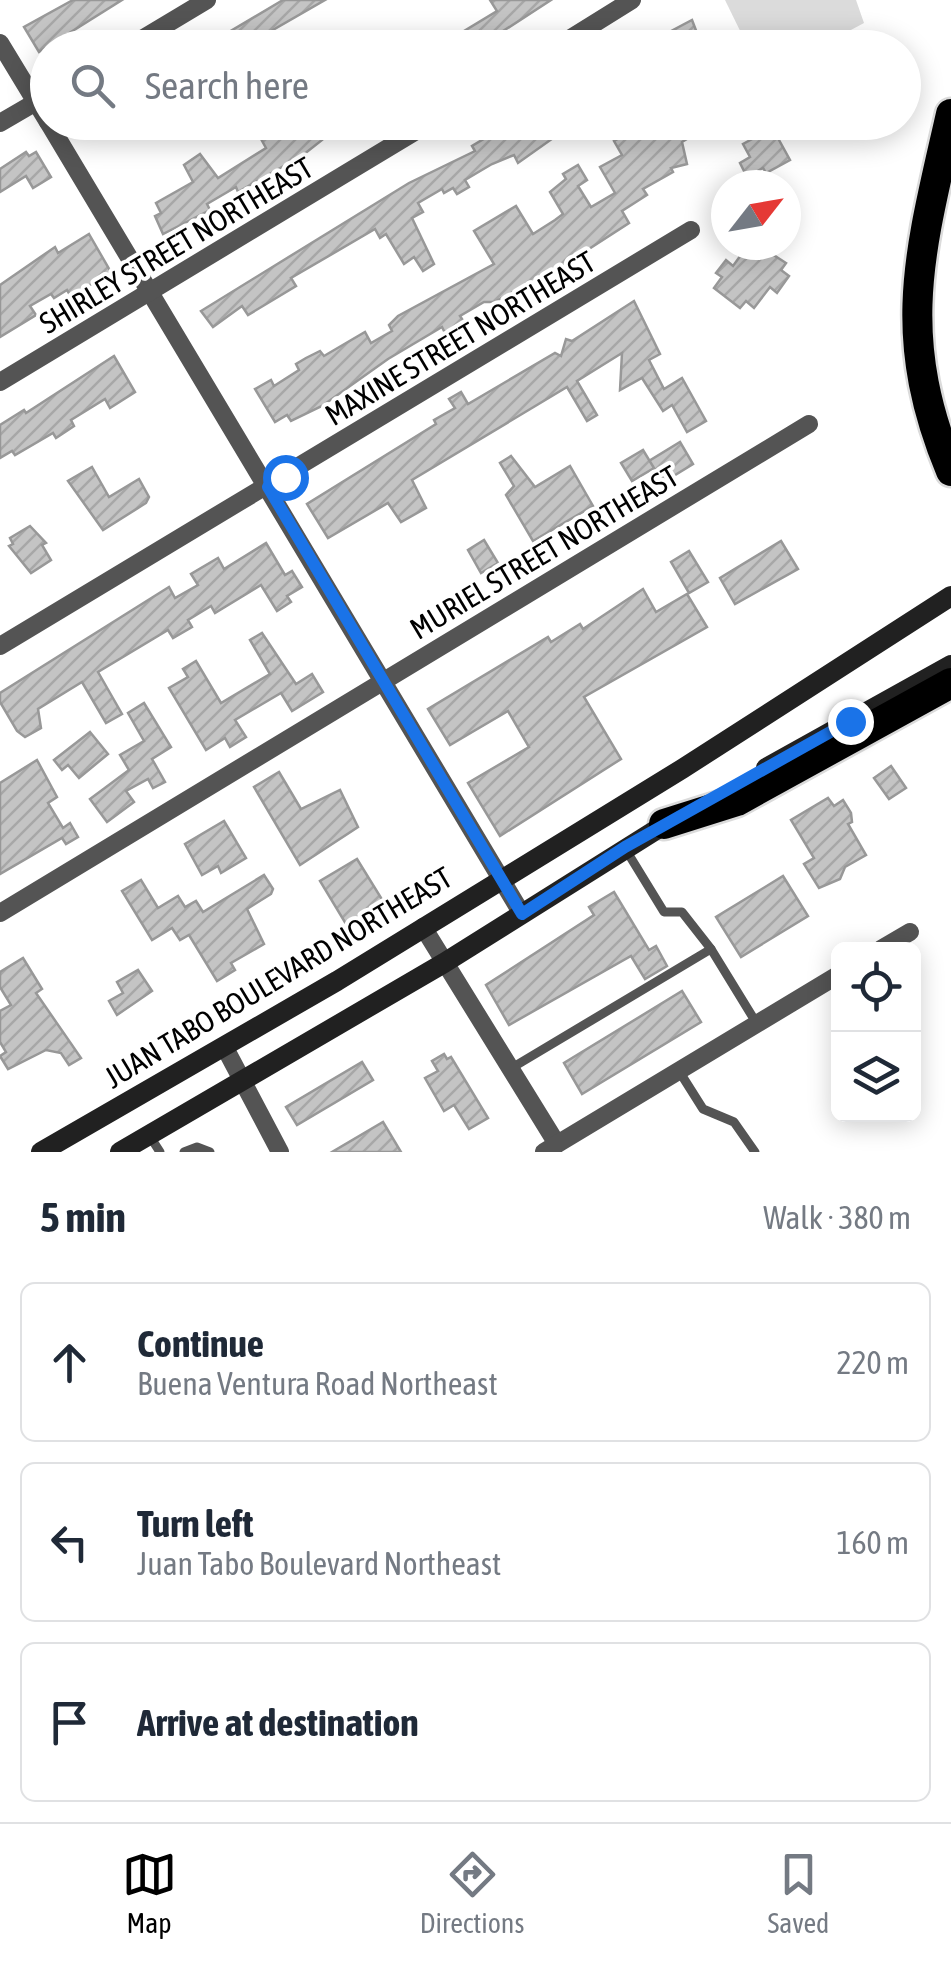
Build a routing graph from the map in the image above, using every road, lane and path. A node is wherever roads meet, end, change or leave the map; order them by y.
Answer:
1 (207, 0) edge
2 (632, 0) edge
3 (157, 30) edge
4 (583, 30) edge
5 (0, 44) edge
6 (30, 83) edge
7 (30, 105) edge
8 (951, 114) edge
9 (0, 123) edge
10 (59, 140) edge
11 (402, 140) edge
12 (691, 230) dead end
13 (918, 276) junction
14 (151, 292) junction
15 (0, 382) edge
16 (809, 424) dead end
17 (951, 436) edge
18 (951, 471) edge
19 (268, 487) junction
20 (951, 492) edge
21 (951, 596) edge
22 (0, 646) edge
23 (951, 664) edge
24 (385, 680) junction
25 (951, 683) edge
26 (664, 824) junction
27 (625, 847) junction
28 (499, 878) junction
29 (0, 913) edge
30 (522, 914) junction
31 (423, 927) junction
32 (910, 932) dead end
33 (894, 942) edge
34 (712, 949) junction
35 (444, 964) junction
36 (831, 979) edge
37 (758, 1024) junction
38 (224, 1046) junction
39 (510, 1069) junction
40 (680, 1071) junction
41 (242, 1083) junction
42 (154, 1144) edge
43 (550, 1148) edge
44 (41, 1152) edge
45 (120, 1152) edge
46 (184, 1152) edge
47 (210, 1152) edge
48 (280, 1152) edge
49 (755, 1152) edge

1 - 3 street
2 - 4 street
5 - 6 street
7 - 9 street
8 - 13 highway
10 - 14 street
11 - 14 street, SHIRLEY STREET NORTHEAST
12 - 19 street, MAXINE STREET NORTHEAST
13 - 17 highway
13 - 18 highway
13 - 20 highway
14 - 15 street, SHIRLEY STREET NORTHEAST
14 - 19 street
16 - 24 street, MURIEL STREET NORTHEAST
19 - 22 street, MAXINE STREET NORTHEAST
19 - 24 street
21 - 28 main road, JUAN TABO BOULEVARD NORTHEAST
23 - 26 main road
24 - 28 street
24 - 29 street, MURIEL STREET NORTHEAST
25 - 26 highway
26 - 27 main road
27 - 30 main road
27 - 34 lane
28 - 30 street
28 - 31 main road, JUAN TABO BOULEVARD NORTHEAST
30 - 35 main road
31 - 35 street
31 - 38 main road, JUAN TABO BOULEVARD NORTHEAST
32 - 33 street
34 - 37 lane
34 - 39 lane
35 - 39 street
35 - 41 main road
36 - 37 street
37 - 40 street
38 - 41 street
38 - 44 main road, JUAN TABO BOULEVARD NORTHEAST
39 - 43 street
40 - 43 street
40 - 49 lane
41 - 42 main road
41 - 48 street
42 - 45 main road
46 - 47 lane

